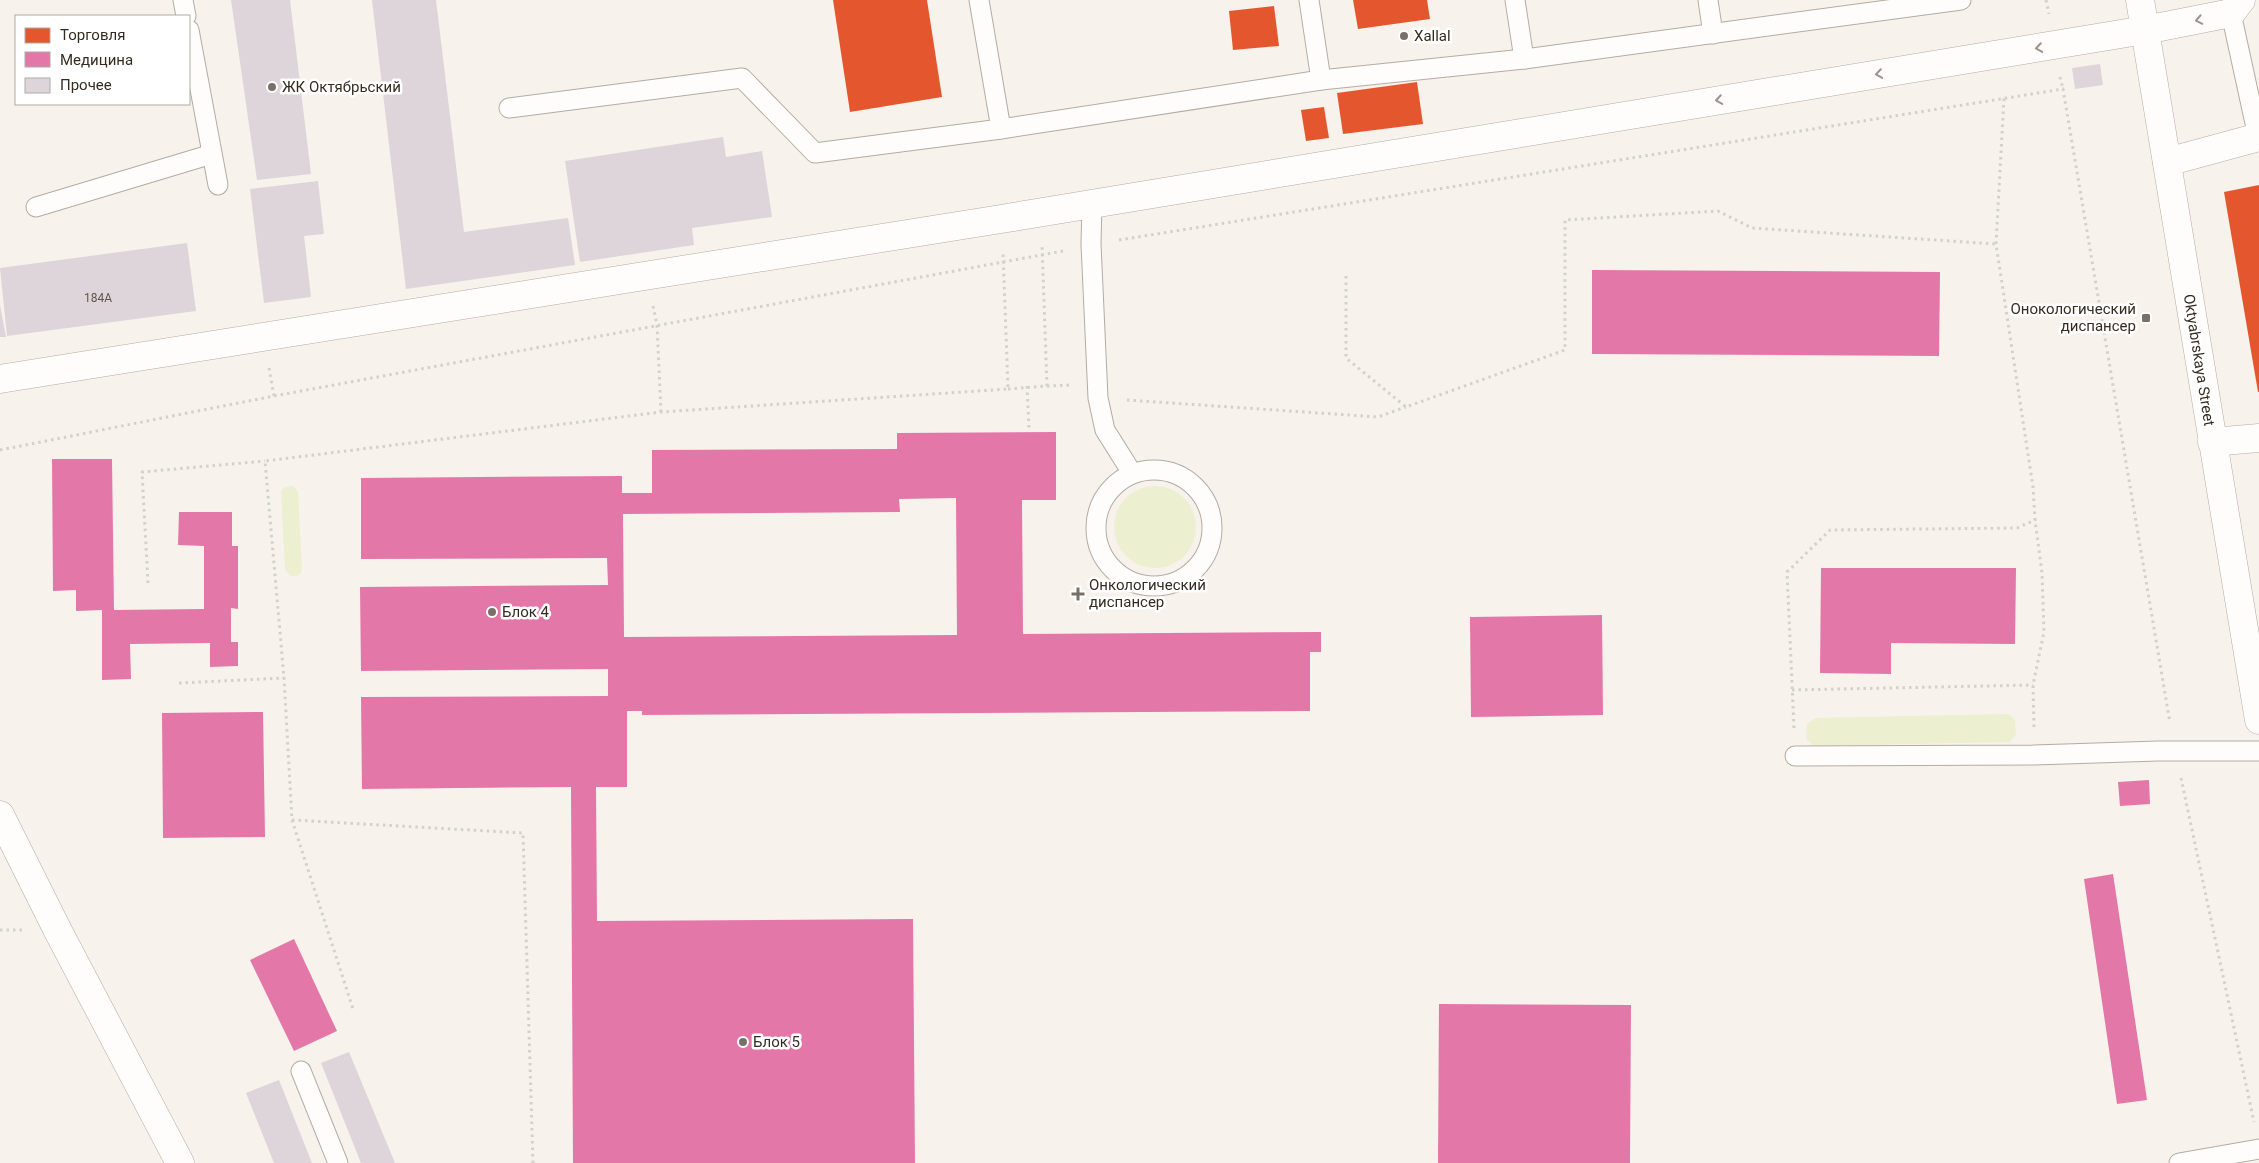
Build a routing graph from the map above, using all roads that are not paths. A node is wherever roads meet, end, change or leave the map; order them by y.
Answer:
1 (183, 0) edge
2 (979, 0) edge
3 (1309, 0) edge
4 (1515, 0) edge
5 (1708, 0) edge
6 (1961, 0) edge
7 (2140, 0) edge
8 (1911, 4) edge
9 (2236, 7) edge
10 (186, 15) edge
11 (2145, 30) junction
12 (1713, 34) junction
13 (190, 35) edge
14 (1524, 59) junction
15 (1321, 80) junction
16 (509, 108) dead end
17 (1001, 128) junction
18 (2258, 137) edge
19 (212, 154) junction
20 (2167, 162) junction
21 (218, 185) dead end
22 (1092, 202) junction
23 (36, 207) dead end
24 (0, 379) edge
25 (2259, 438) edge
26 (2212, 442) junction
27 (1132, 473) junction
28 (2259, 720) edge
29 (2259, 750) edge
30 (1795, 756) road end
31 (0, 814) edge
32 (301, 1072) dead end
33 (2259, 1149) edge
34 (180, 1163) edge
35 (338, 1163) edge
36 (2179, 1163) edge

1 - 10 lane
2 - 17 lane
3 - 15 lane
4 - 14 lane
5 - 12 lane
6 - 8 lane
7 - 11 street, Oktyabrskaya Street
8 - 12 lane
9 -> 11 street
9 - 18 lane
11 - 20 street, Oktyabrskaya Street
11 -> 22 street
12 - 14 lane
13 - 19 lane
14 - 15 lane
15 - 17 lane
16 - 17 lane
18 - 20 street
19 - 21 lane
19 - 23 lane
20 - 26 street, Oktyabrskaya Street
22 - 24 street
22 - 27 lane
25 - 26 street
26 - 28 street, Oktyabrskaya Street
27 - 27 lane
29 - 30 lane
31 - 34 street
32 - 35 lane
33 - 36 lane

